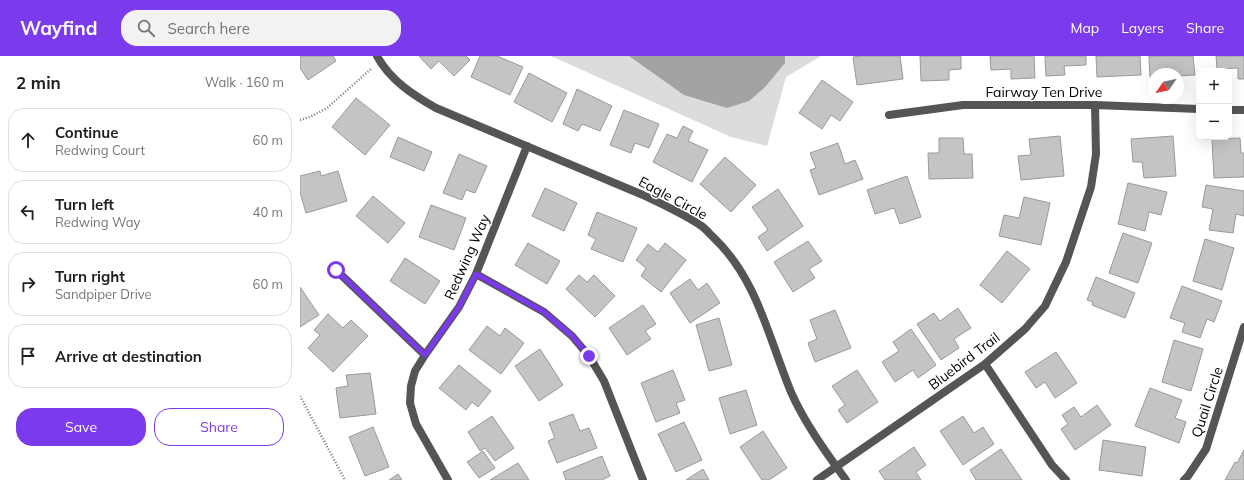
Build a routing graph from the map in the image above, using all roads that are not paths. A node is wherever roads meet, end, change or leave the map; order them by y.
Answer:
1 (378, 59) edge
2 (1095, 105) junction
3 (1196, 109) edge
4 (1232, 110) edge
5 (1244, 110) edge
6 (889, 115) dead end
7 (527, 146) junction
8 (336, 270) dead end
9 (476, 274) junction
10 (1244, 327) edge
11 (1241, 348) edge
12 (425, 355) junction
13 (986, 364) junction
14 (836, 466) junction
15 (448, 480) edge
16 (642, 480) edge
17 (817, 480) edge
18 (846, 480) edge
19 (1066, 480) edge
20 (1184, 480) edge

1 - 7 street, Eagle Circle
2 - 3 street, Fairway Ten Drive
2 - 6 street, Fairway Ten Drive
2 - 13 street, Bluebird Trail
4 - 5 street
7 - 9 street, Redwing Way
7 - 14 street, Eagle Circle
8 - 12 street
9 - 12 street, Redwing Way
9 - 16 street
10 - 11 street, Quail Circle
11 - 20 street, Quail Circle
12 - 15 street, Redwing Way
13 - 14 street, Bluebird Trail
13 - 19 street
14 - 17 street, Bluebird Trail
14 - 18 street, Eagle Circle

